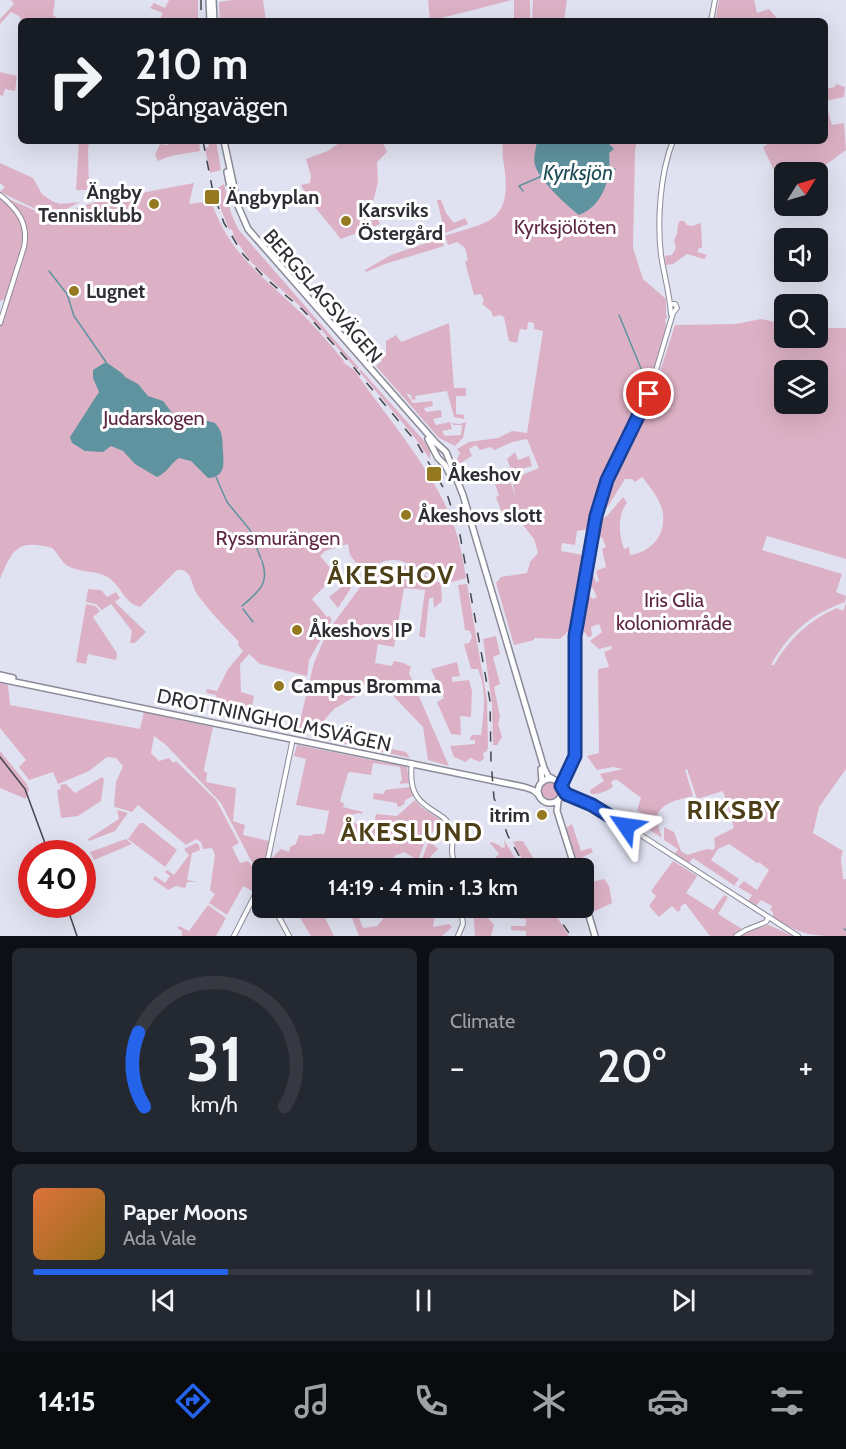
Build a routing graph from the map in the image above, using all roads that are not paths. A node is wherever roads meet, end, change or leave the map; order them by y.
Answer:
1 (211, 0) edge
2 (715, 0) edge
3 (212, 18) edge
4 (712, 18) edge
5 (224, 144) edge
6 (672, 144) edge
7 (229, 173) junction
8 (1, 195) edge
9 (0, 323) edge
10 (445, 453) junction
11 (438, 457) junction
12 (0, 677) edge
13 (292, 743) dead end
14 (412, 763) junction
15 (565, 775) junction
16 (554, 780) junction
17 (511, 783) junction
18 (541, 783) junction
19 (562, 788) junction
20 (539, 795) junction
21 (559, 799) junction
22 (581, 801) junction
23 (549, 804) junction
24 (268, 858) edge
25 (453, 858) edge
26 (570, 858) edge
27 (570, 858) edge
28 (252, 906) edge
29 (279, 918) edge
30 (462, 918) edge
31 (587, 918) edge
32 (589, 918) edge
33 (768, 918) junction
34 (234, 936) edge
35 (289, 936) edge
36 (458, 936) edge
37 (593, 936) edge
38 (736, 936) edge
39 (798, 936) edge

1 - 3 main road
2 - 4 street
5 - 7 main road, BERGSLAGSVÄGEN
6 - 15 street
7 - 10 main road, BERGSLAGSVÄGEN
7 - 11 main road, BERGSLAGSVÄGEN
8 - 9 street
10 - 11 main road
10 - 11 main road
10 - 16 main road, BERGSLAGSVÄGEN
11 - 18 main road, BERGSLAGSVÄGEN
12 - 14 main road, DROTTNINGHOLMSVÄGEN
13 - 24 street
14 - 17 main road, DROTTNINGHOLMSVÄGEN
14 - 25 street
15 - 16 street
15 - 19 street
16 - 18 main road
16 - 19 main road
17 - 18 main road, DROTTNINGHOLMSVÄGEN
17 - 20 main road, DROTTNINGHOLMSVÄGEN
18 - 20 main road
19 - 21 main road
19 - 22 street
20 - 23 main road
21 - 22 street
21 - 23 main road
21 - 26 main road
22 - 33 street
23 - 27 main road
28 - 34 street
29 - 35 street
30 - 36 street
31 - 37 main road
32 - 37 main road
33 - 38 street
33 - 39 street

